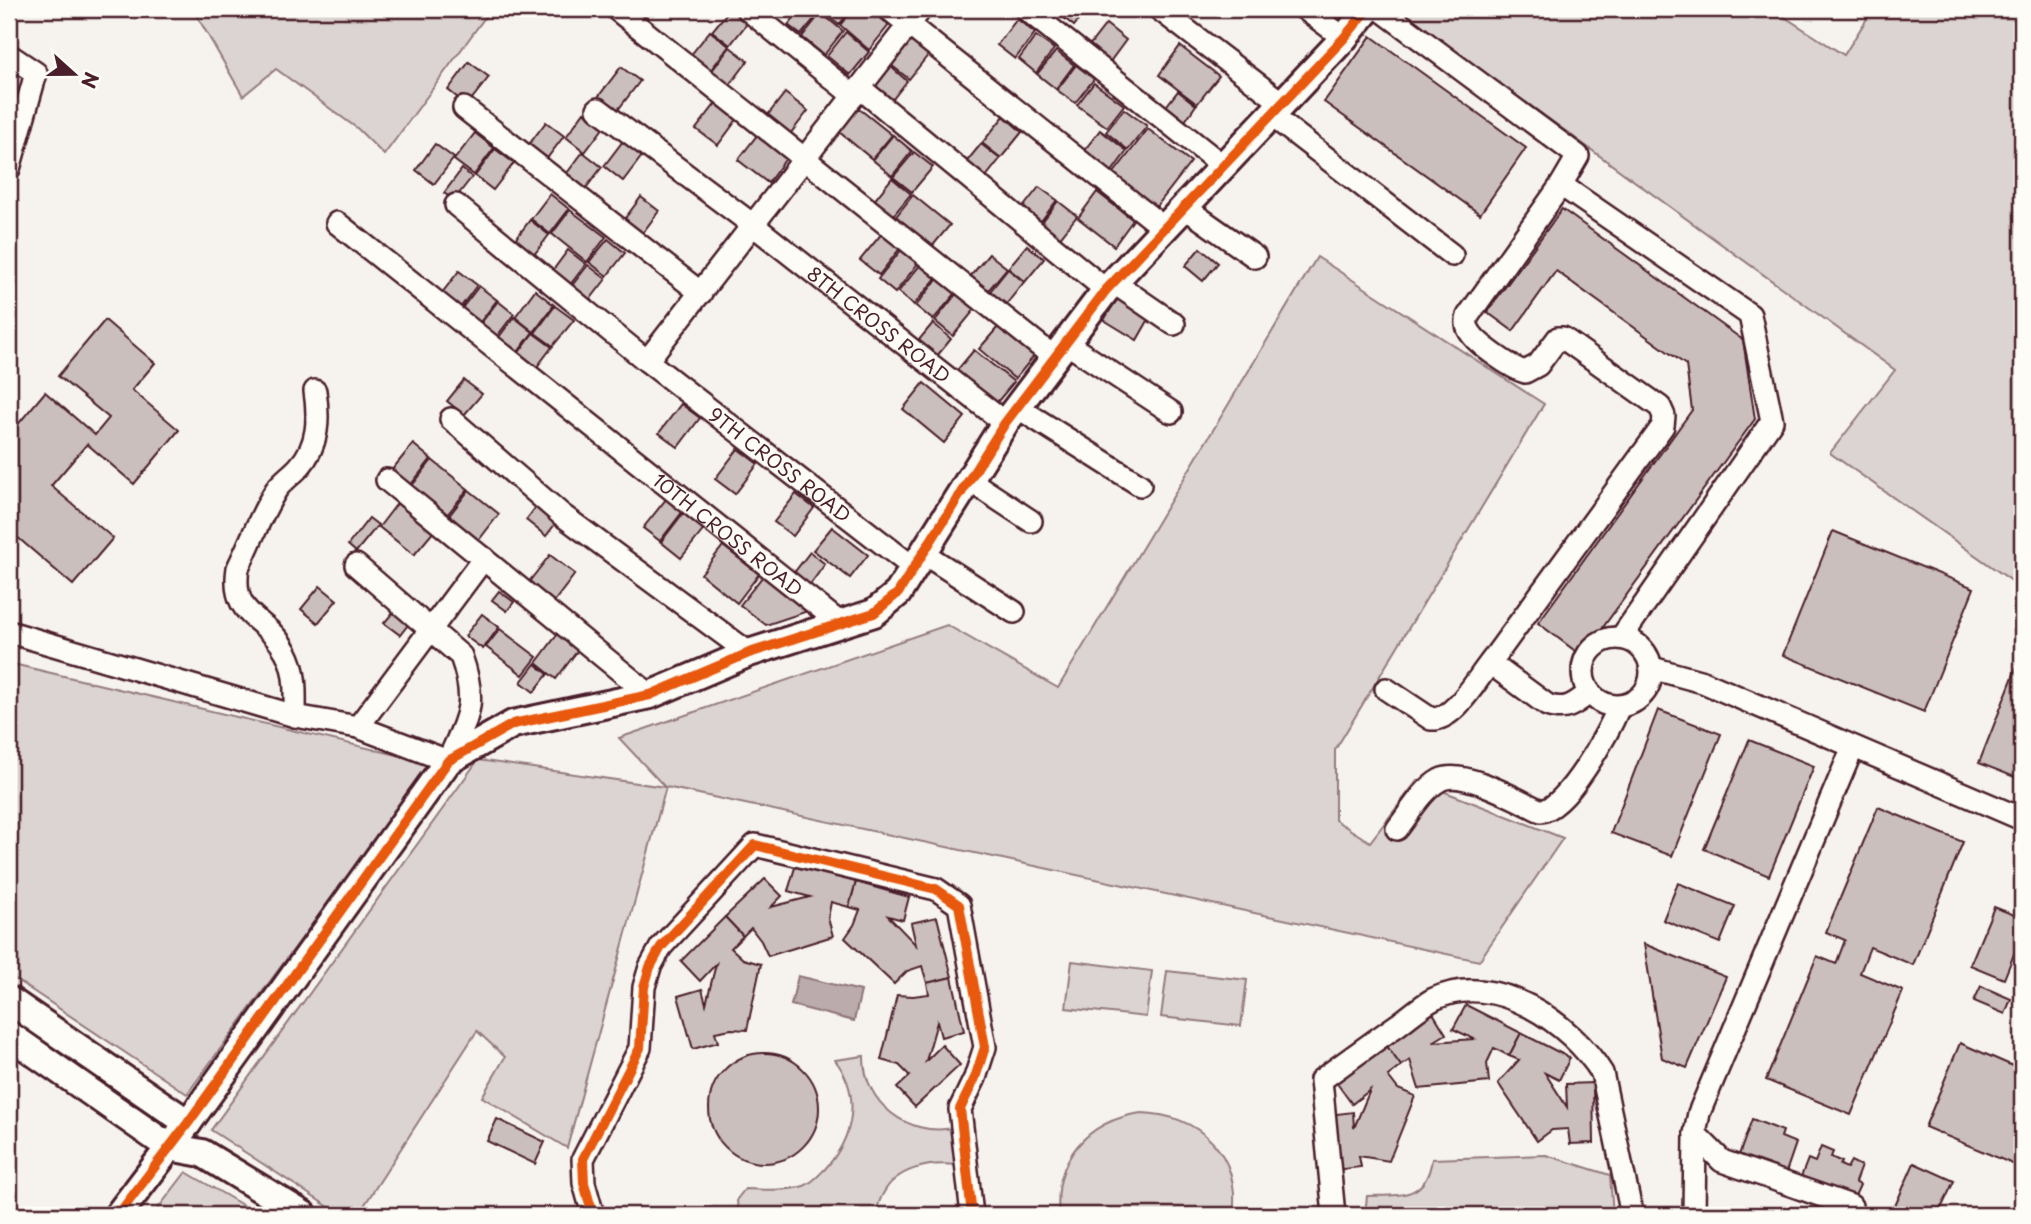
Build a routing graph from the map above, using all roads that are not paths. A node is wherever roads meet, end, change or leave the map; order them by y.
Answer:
1 (616, 9) edge
2 (747, 9) edge
3 (889, 9) edge
4 (1026, 9) edge
5 (1159, 9) edge
6 (1305, 9) edge
7 (1368, 9) edge
8 (1380, 9) edge
9 (915, 16) edge
10 (1344, 38) junction
11 (9, 55) edge
12 (857, 92) junction
13 (464, 108) dead end
14 (598, 109) dead end
15 (1277, 109) junction
16 (804, 160) junction
17 (1223, 166) junction
18 (9, 169) edge
19 (1562, 185) junction
20 (456, 205) dead end
21 (1184, 207) junction
22 (337, 223) dead end
23 (753, 225) junction
24 (1164, 228) junction
25 (1452, 255) dead end
26 (1255, 257) dead end
27 (1109, 286) junction
28 (701, 293) junction
29 (1174, 324) dead end
30 (1060, 350) junction
31 (647, 361) junction
32 (315, 391) dead end
33 (1171, 412) dead end
34 (1011, 415) junction
35 (451, 419) dead end
36 (387, 480) dead end
37 (969, 480) junction
38 (1140, 485) dead end
39 (1031, 522) dead end
40 (484, 558) junction
41 (918, 560) junction
42 (356, 565) dead end
43 (1014, 612) dead end
44 (841, 624) junction
45 (431, 630) junction
46 (9, 632) edge
47 (1621, 638) junction
48 (749, 653) junction
49 (1490, 663) junction
50 (1651, 668) junction
51 (1386, 690) dead end
52 (1590, 693) junction
53 (650, 695) junction
54 (1619, 707) junction
55 (295, 716) junction
56 (358, 727) junction
57 (1853, 747) junction
58 (448, 761) junction
59 (2022, 819) edge
60 (1396, 829) dead end
61 (9, 1000) edge
62 (9, 1035) edge
63 (188, 1123) junction
64 (1695, 1135) junction
65 (169, 1147) junction
66 (202, 1153) junction
67 (1851, 1206) dead end
68 (118, 1215) edge
69 (304, 1215) edge
70 (593, 1215) edge
71 (972, 1215) edge
72 (1334, 1215) edge
73 (1632, 1215) edge
74 (1695, 1215) edge

1 - 16 street
2 - 12 street
3 - 9 street
4 - 17 street
5 - 15 street
6 - 10 street
7 - 10 street
8 - 19 street
9 - 12 street
9 - 24 street
10 - 15 street
11 - 18 street
12 - 16 street
12 - 27 street
13 - 28 street
14 - 23 street, 8TH CROSS ROAD
15 - 17 street
15 - 25 street
16 - 23 street
16 - 30 street
17 - 21 street
19 - 47 street
19 - 49 street
20 - 31 street, 9TH CROSS ROAD
21 - 24 street
21 - 26 street
22 - 44 street, 10TH CROSS ROAD
23 - 28 street
23 - 34 street, 8TH CROSS ROAD
24 - 27 street
27 - 29 street
27 - 30 street
28 - 31 street
30 - 33 street
30 - 34 street
31 - 41 street, 9TH CROSS ROAD
32 - 55 street
34 - 37 street
34 - 38 street, 8TH CROSS ROAD
35 - 48 street
36 - 40 street
37 - 39 street
37 - 41 street
40 - 45 street
40 - 53 street
41 - 43 street, 9TH CROSS ROAD
41 - 44 street
42 - 45 street
44 - 48 street
45 - 56 street
45 - 58 street
46 - 55 street
47 - 50 street
47 - 52 street
48 - 53 street
49 - 51 street
49 - 52 street
50 - 54 street
50 - 57 street
52 - 54 street
53 - 58 street
54 - 60 street
55 - 56 street
56 - 58 street
57 - 59 street
57 - 64 street
58 - 63 street
61 - 63 street
62 - 65 street
63 - 65 street
63 - 66 street
64 - 67 street
64 - 74 street
65 - 66 street
65 - 68 street
66 - 69 street
70 - 71 street
72 - 73 street

